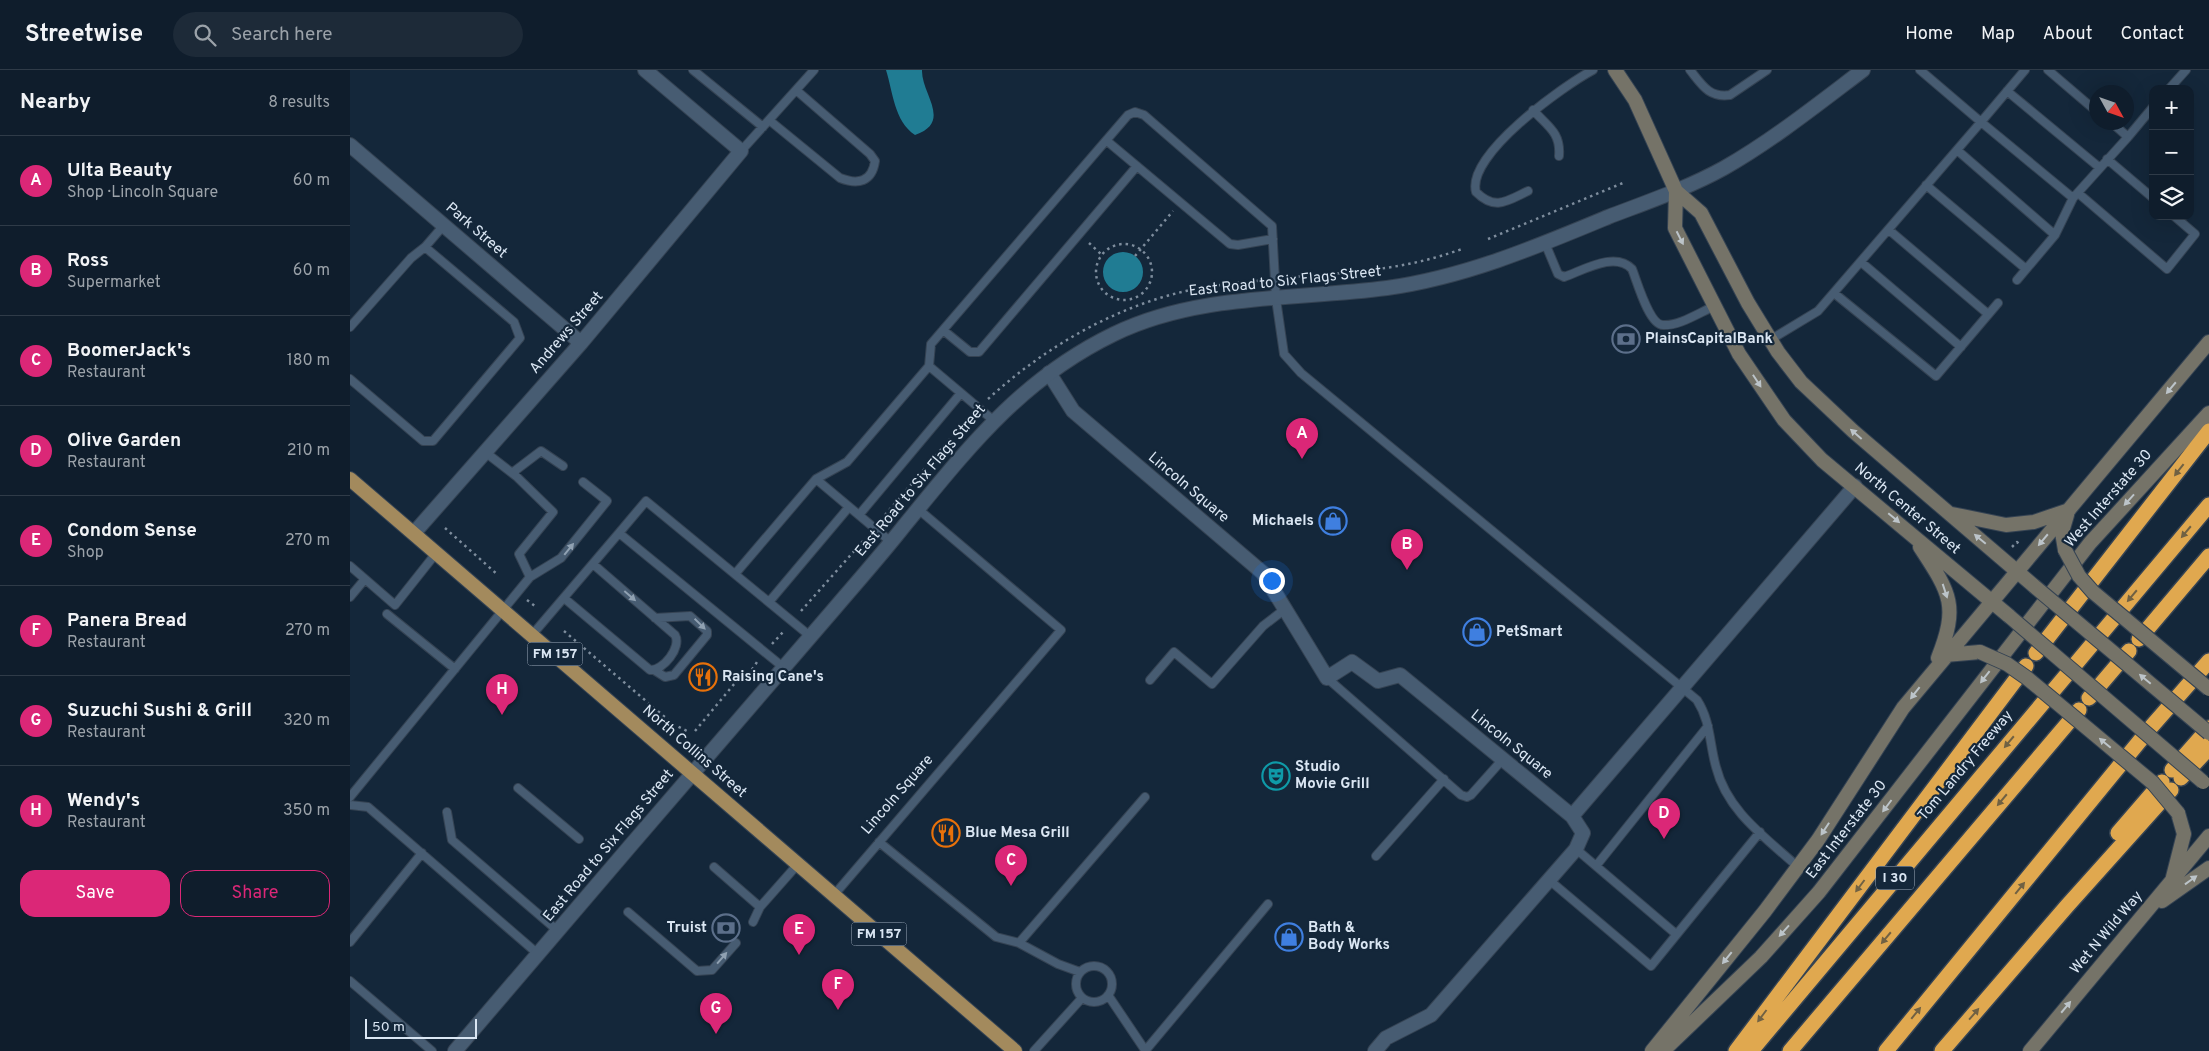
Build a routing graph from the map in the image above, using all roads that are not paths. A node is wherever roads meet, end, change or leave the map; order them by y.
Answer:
1 (645, 70) edge
2 (693, 70) edge
3 (814, 70) edge
4 (1593, 70) edge
5 (1615, 70) edge
6 (1690, 70) edge
7 (1767, 70) edge
8 (1863, 70) edge
9 (1920, 70) edge
10 (2025, 70) edge
11 (2048, 70) edge
12 (2186, 70) edge
13 (2173, 85) edge
14 (796, 90) junction
15 (2007, 91) junction
16 (2089, 104) edge
17 (1532, 110) junction
18 (2149, 112) edge
19 (769, 120) junction
20 (1981, 122) junction
21 (763, 127) junction
22 (2121, 130) edge
23 (2128, 136) junction
24 (1107, 141) junction
25 (350, 145) edge
26 (1957, 150) junction
27 (741, 151) junction
28 (1559, 156) dead end
29 (2108, 159) junction
30 (1137, 166) junction
31 (2100, 168) junction
32 (1926, 186) junction
33 (1528, 191) dead end
34 (1676, 191) junction
35 (2149, 195) edge
36 (2075, 196) junction
37 (2179, 220) edge
38 (444, 226) junction
39 (1889, 230) junction
40 (2055, 235) junction
41 (1273, 239) junction
42 (1545, 243) junction
43 (425, 247) junction
44 (1861, 262) junction
45 (2026, 269) junction
46 (2017, 280) dead end
47 (1834, 293) junction
48 (1276, 299) junction
49 (1998, 303) dead end
50 (1715, 306) junction
51 (1988, 314) junction
52 (350, 327) edge
53 (943, 330) junction
54 (1770, 340) junction
55 (581, 342) junction
56 (2209, 342) edge
57 (1961, 347) junction
58 (929, 366) junction
59 (1049, 373) junction
60 (350, 379) edge
61 (961, 393) junction
62 (2209, 413) edge
63 (993, 420) junction
64 (2209, 431) edge
65 (485, 452) junction
66 (563, 466) dead end
67 (512, 473) junction
68 (350, 479) edge
69 (816, 479) junction
70 (583, 482) dead end
71 (1855, 486) junction
72 (2209, 505) edge
73 (849, 507) junction
74 (918, 509) junction
75 (2070, 509) junction
76 (1949, 513) junction
77 (859, 515) junction
78 (414, 532) junction
79 (619, 533) junction
80 (1912, 534) junction
81 (891, 542) junction
82 (437, 552) junction
83 (2209, 556) edge
84 (593, 564) junction
85 (350, 566) edge
86 (2017, 570) junction
87 (735, 574) junction
88 (530, 577) junction
89 (365, 579) junction
90 (350, 597) edge
91 (564, 598) junction
92 (768, 602) junction
93 (1990, 602) junction
94 (1285, 609) junction
95 (503, 610) junction
96 (2037, 611) joint
97 (387, 614) dead end
98 (655, 618) junction
99 (532, 635) junction
100 (810, 636) junction
101 (2139, 639) dead end
102 (2129, 651) dead end
103 (2036, 654) dead end
104 (1945, 655) junction
105 (2209, 660) edge
106 (2026, 666) dead end
107 (783, 667) junction
108 (455, 669) junction
109 (654, 670) junction
110 (1933, 670) junction
111 (1327, 678) junction
112 (1150, 680) dead end
113 (1681, 687) junction
114 (2209, 689) edge
115 (2089, 698) dead end
116 (2079, 710) dead end
117 (1708, 726) junction
118 (2209, 728) edge
119 (2209, 733) edge
120 (2209, 748) edge
121 (1502, 758) junction
122 (692, 773) junction
123 (1444, 779) junction
124 (2206, 785) edge
125 (2166, 786) dead end
126 (518, 788) dead end
127 (350, 797) edge
128 (1145, 797) dead end
129 (350, 805) edge
130 (447, 812) dead end
131 (1572, 816) junction
132 (1760, 832) junction
133 (2209, 836) edge
134 (579, 839) dead end
135 (879, 842) junction
136 (1576, 849) junction
137 (422, 854) junction
138 (1376, 856) dead end
139 (798, 864) junction
140 (1596, 866) junction
141 (1798, 866) junction
142 (714, 867) dead end
143 (2209, 868) edge
144 (1548, 879) junction
145 (2173, 880) junction
146 (834, 895) junction
147 (1268, 904) dead end
148 (760, 907) junction
149 (628, 912) dead end
150 (2145, 913) junction
151 (753, 922) dead end
152 (558, 931) junction
153 (1676, 934) junction
154 (350, 942) edge
155 (736, 943) dead end
156 (1019, 943) junction
157 (538, 954) junction
158 (1080, 972) junction
159 (350, 981) edge
160 (1108, 995) junction
161 (1082, 998) junction
162 (1145, 1050) edge
163 (432, 1051) edge
164 (455, 1051) edge
165 (1015, 1051) edge
166 (1034, 1051) edge
167 (1375, 1051) edge
168 (1652, 1051) edge
169 (1662, 1051) edge
170 (1736, 1051) edge
171 (1751, 1051) edge
172 (1790, 1051) edge
173 (1886, 1051) edge
174 (1942, 1051) edge
175 (2030, 1051) edge

1 - 27 street
2 - 21 lane
3 - 14 lane
4 - 17 lane
5 - 34 main road, North Center Street
6 - 7 lane
8 - 34 street, East Road to Six Flags Street
9 - 20 lane
10 - 15 lane
11 - 16 lane
12 - 13 lane
14 - 19 lane
14 - 19 lane
15 - 20 lane
15 - 31 lane
17 - 28 lane
17 - 33 lane
18 - 23 lane
19 - 21 lane
20 - 26 lane
20 - 36 lane
21 - 27 lane
22 - 23 lane
23 - 29 lane
24 - 30 lane
24 - 41 lane
24 - 53 lane
25 - 38 street, Park Street
26 - 32 lane
26 - 40 lane
27 - 55 street, Andrews Street
29 - 31 lane
29 - 35 lane
30 - 41 lane
30 - 53 lane
31 - 36 lane
32 - 39 lane
32 - 45 lane
34 - 42 street, East Road to Six Flags Street
34 -> 50 main road, North Center Street
34 - 54 main road, North Center Street
36 - 37 lane
36 - 40 lane
38 - 43 lane
38 - 55 street, Park Street
39 - 44 lane
39 - 51 lane
40 - 45 lane
41 - 48 lane
42 - 48 street, East Road to Six Flags Street
42 - 50 lane
43 - 52 lane
43 - 60 lane
44 - 47 lane
44 - 57 lane
45 - 46 lane
47 - 54 lane
47 - 57 lane
48 - 59 street, East Road to Six Flags Street
48 - 113 lane
49 - 51 lane
50 -> 71 main road, North Center Street
51 - 57 lane
53 - 58 lane
76 -> 54 main road, North Center Street
55 - 65 street, Andrews Street
56 -> 75 main road
58 - 61 lane
58 - 69 lane
59 - 63 street, East Road to Six Flags Street
59 - 94 street, Lincoln Square
61 - 63 lane
61 - 77 lane
62 -> 96 main road, West Interstate 30
63 - 74 street, East Road to Six Flags Street
64 -> 103 highway
65 - 67 lane
65 - 78 street, Andrews Street
66 - 67 lane
67 - 88 lane
68 - 78 main road, North Collins Street / FM 157
69 - 73 lane
69 - 87 lane
88 -> 70 lane
71 -> 80 main road, North Center Street
71 - 113 street
72 -> 171 highway, Tom Landry Freeway / I 30
73 - 77 lane
73 - 92 lane
74 - 81 street, East Road to Six Flags Street
74 - 135 lane, Lincoln Square
75 - 76 main road
75 -> 86 main road
75 - 114 main road, bridge
86 -> 76 main road, North Center Street
77 - 81 lane
78 - 82 main road, North Collins Street / FM 157
79 - 84 lane
79 - 87 lane
79 - 107 lane
80 - 93 main road, North Center Street
80 -> 110 main road
81 - 100 street, East Road to Six Flags Street
82 - 89 lane
82 - 95 main road, North Collins Street / FM 157
83 - 101 highway
84 - 91 lane
84 -> 98 lane
85 - 89 lane
86 - 93 main road
119 -> 86 main road, North Center Street, bridge
87 - 92 lane
88 - 95 lane
89 - 90 lane
91 - 99 lane
91 - 109 lane
92 - 100 lane
93 - 104 main road
93 - 124 main road, North Center Street, bridge
94 - 111 street, Lincoln Square
94 - 112 lane
95 - 99 main road, North Collins Street / FM 157
95 - 108 lane
96 -> 169 main road, East Interstate 30
97 - 108 lane
98 - 109 lane
98 -> 109 lane
99 - 122 main road, North Collins Street / FM 157
100 - 107 street, East Road to Six Flags Street
102 - 115 highway
104 - 110 main road
145 -> 104 main road, bridge
173 -> 105 highway
106 -> 170 highway
107 - 122 street, East Road to Six Flags Street
108 - 127 lane
110 -> 141 main road
111 - 121 street, Lincoln Square
111 - 123 lane
113 - 117 lane
113 - 131 street
116 -> 172 highway, I 30
117 - 132 lane
117 - 140 lane
118 - 120 highway
121 - 123 lane
121 - 131 street, Lincoln Square
122 - 139 main road, North Collins Street / FM 157
122 - 152 street, East Road to Six Flags Street
123 - 138 lane
174 -> 125 highway
126 - 134 lane
128 - 156 lane
129 - 137 lane
130 - 152 lane
131 - 136 street, Lincoln Square
132 - 141 lane
132 - 153 lane
133 - 145 main road, Wet N Wild Way
135 - 146 lane, Lincoln Square
135 - 156 lane
136 - 140 lane
136 - 144 street
137 - 154 lane
137 - 157 lane
139 - 146 main road, North Collins Street / FM 157
139 - 148 lane
140 - 153 lane
141 -> 168 main road
142 - 148 lane
150 -> 143 main road
144 - 153 lane
144 - 167 street
145 - 150 main road, Wet N Wild Way
146 - 165 main road, North Collins Street / FM 157
147 - 162 lane
148 - 151 lane
149 -> 155 lane
175 -> 150 main road, Wet N Wild Way
152 - 157 street, East Road to Six Flags Street
156 - 158 lane
157 - 164 street, East Road to Six Flags Street
158 - 160 lane
158 - 161 lane
159 - 163 lane
160 - 161 lane
160 - 162 lane
161 - 166 lane

